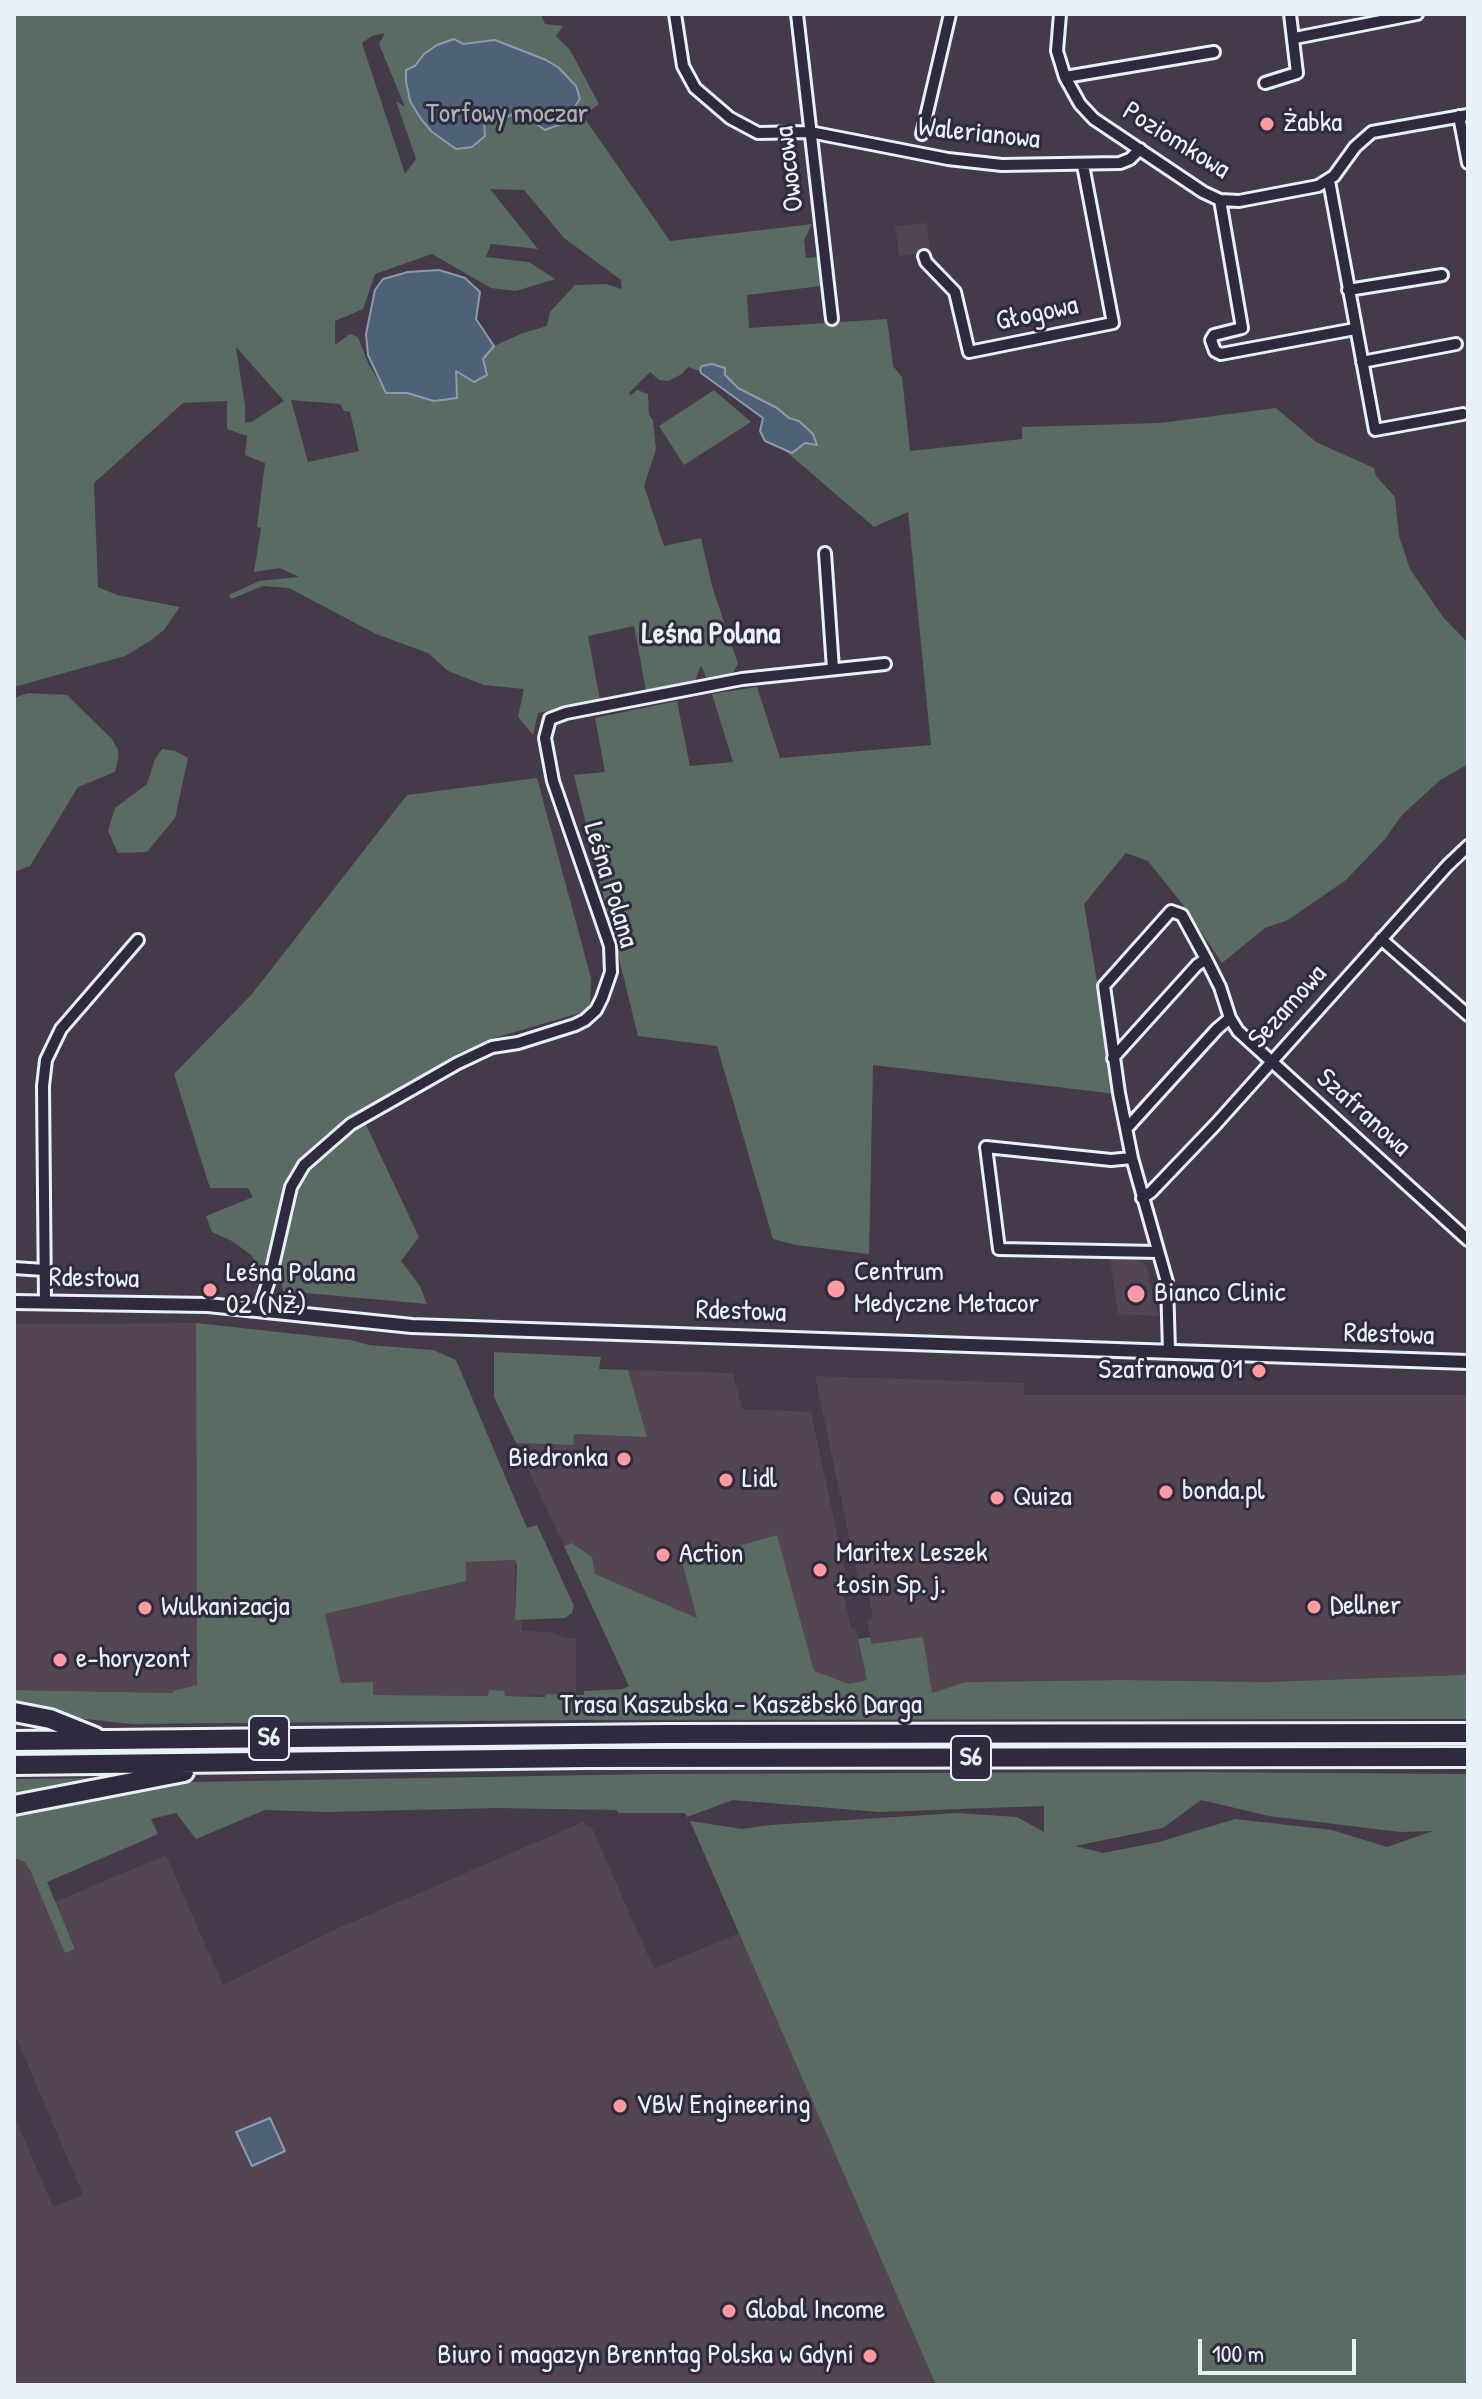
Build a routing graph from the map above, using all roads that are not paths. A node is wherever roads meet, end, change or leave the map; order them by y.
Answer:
1 (675, 14) edge
2 (797, 14) edge
3 (950, 14) edge
4 (1060, 14) edge
5 (1290, 14) edge
6 (1417, 14) edge
7 (1295, 38) junction
8 (1214, 52) dead end
9 (1065, 77) junction
10 (1265, 83) dead end
11 (1464, 116) edge
12 (810, 132) junction
13 (922, 134) dead end
14 (1140, 149) junction
15 (1468, 163) edge
16 (1083, 165) junction
17 (1329, 181) junction
18 (1220, 200) junction
19 (924, 256) dead end
20 (1442, 275) dead end
21 (1348, 290) junction
22 (832, 319) dead end
23 (1355, 329) junction
24 (1456, 344) dead end
25 (1362, 362) junction
26 (1463, 414) dead end
27 (825, 553) dead end
28 (885, 664) dead end
29 (833, 669) junction
30 (1468, 846) edge
31 (1381, 939) junction
32 (138, 940) dead end
33 (1206, 959) junction
34 (1468, 1015) edge
35 (1230, 1018) junction
36 (1113, 1058) junction
37 (1271, 1062) junction
38 (1127, 1128) junction
39 (1132, 1158) junction
40 (1142, 1198) junction
41 (1468, 1240) edge
42 (1158, 1252) junction
43 (14, 1268) edge
44 (44, 1270) junction
45 (14, 1302) edge
46 (45, 1302) junction
47 (259, 1311) junction
48 (1169, 1351) junction
49 (1468, 1362) edge
50 (14, 1712) edge
51 (1468, 1733) edge
52 (101, 1740) junction
53 (14, 1741) edge
54 (1468, 1757) edge
55 (230, 1763) junction
56 (14, 1765) edge
57 (14, 1805) edge

1 - 12 street, Walerianowa
2 - 12 street, Owocowa
3 - 13 street, Walerianowa
4 - 9 street, Poziomkowa
5 - 7 street
6 - 7 street
7 - 10 street
8 - 9 street
9 - 14 street, Poziomkowa
11 - 15 street
11 - 17 street
12 - 16 street, Walerianowa
12 - 22 street, Owocowa
14 - 16 street, Walerianowa
14 - 18 street, Poziomkowa
16 - 19 street, Głogowa
17 - 18 street, Poziomkowa
17 - 21 street
18 - 23 street
20 - 21 street
21 - 23 street
23 - 25 street
24 - 25 street
25 - 26 street
27 - 29 street
28 - 29 street, Leśna Polana
29 - 47 street, Leśna Polana
30 - 31 street, Sezamowa
31 - 34 street
31 - 37 street, Sezamowa
32 - 44 street
33 - 35 street, Szafranowa
33 - 36 street
33 - 36 street, Szafranowa
35 - 37 street, Szafranowa
35 - 38 street
36 - 38 street, Szafranowa
37 - 40 street, Sezamowa
37 - 41 street, Szafranowa
38 - 39 street, Szafranowa
39 - 40 street, Szafranowa
39 - 42 street
40 - 42 street, Szafranowa
42 - 48 street, Szafranowa
43 - 44 street
44 - 46 street
45 - 46 street, Rdestowa
46 - 47 street, Rdestowa
47 - 48 street, Rdestowa
48 - 49 street, Rdestowa
50 - 52 highway
51 - 52 highway, Trasa Kaszubska – Kaszëbskô Darga / S6
52 - 53 highway, Trasa Kaszubska – Kaszëbskô Darga / S6
54 - 55 highway, Trasa Kaszubska – Kaszëbskô Darga / S6
55 - 56 highway, Trasa Kaszubska – Kaszëbskô Darga / S6
55 - 57 highway

